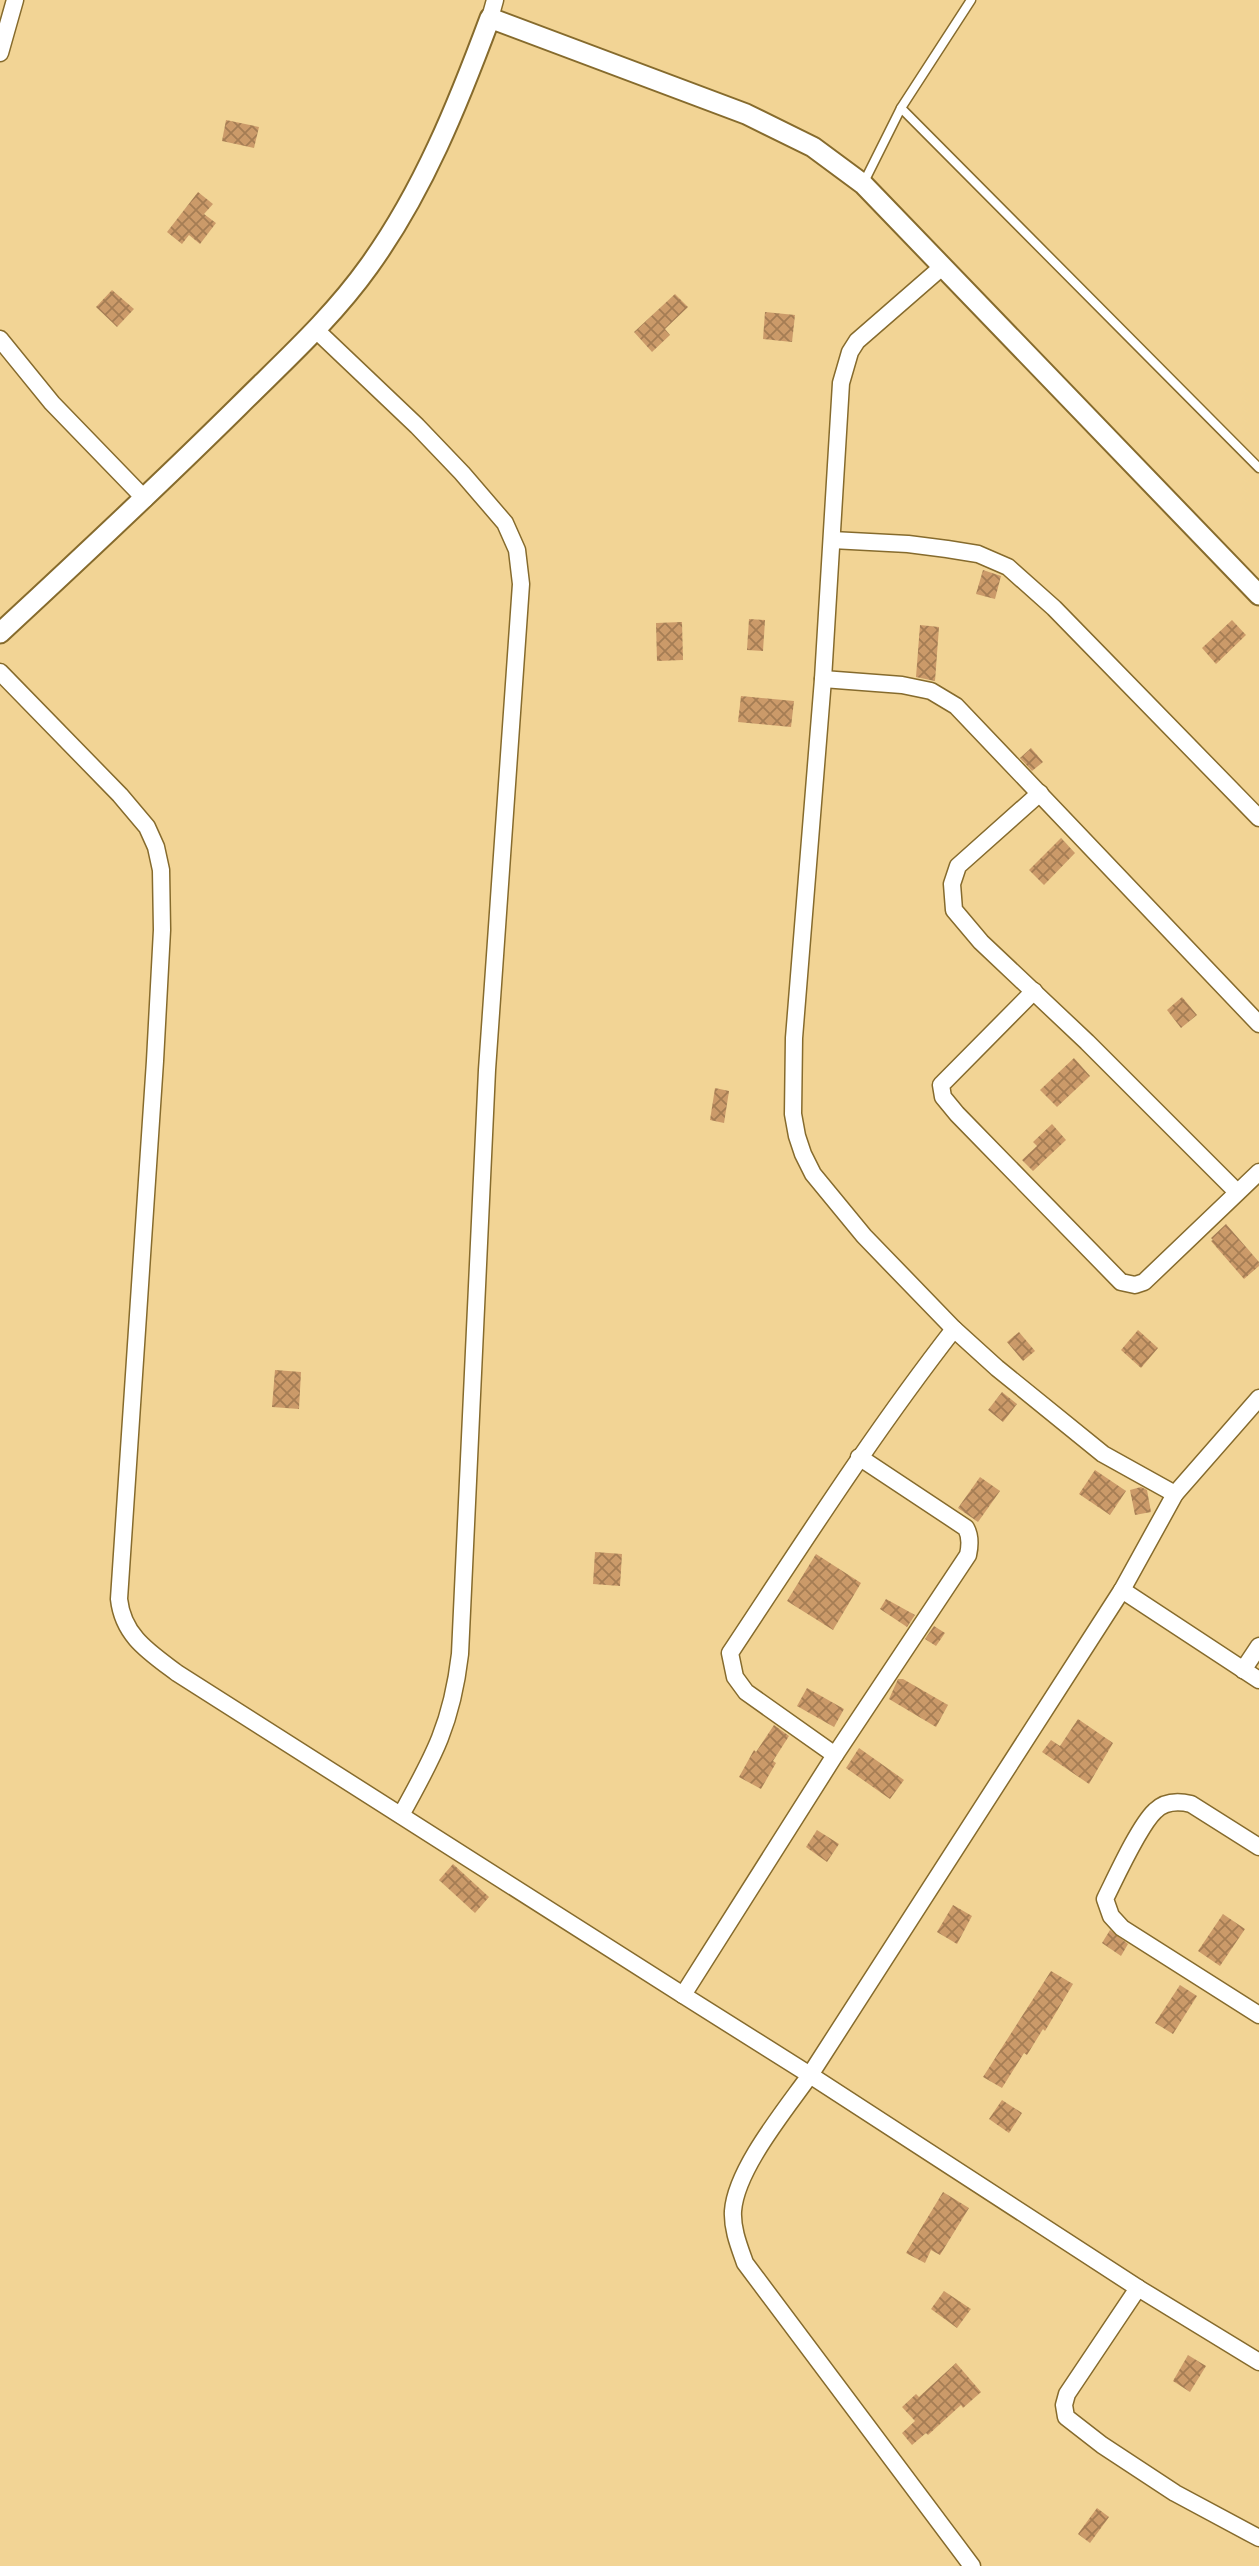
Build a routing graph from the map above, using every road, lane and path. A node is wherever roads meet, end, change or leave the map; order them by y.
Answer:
1 (15, 0) edge
2 (971, 0) edge
3 (492, 9) edge
4 (0, 53) edge
5 (901, 108) junction
6 (863, 184) junction
7 (942, 267) junction
8 (316, 330) junction
9 (0, 339) edge
10 (1259, 468) edge
11 (145, 499) junction
12 (832, 541) junction
13 (1259, 595) edge
14 (0, 633) edge
15 (0, 672) edge
16 (823, 679) junction
17 (1040, 793) junction
18 (1259, 818) edge
19 (1034, 991) junction
20 (1259, 1024) edge
21 (1259, 1172) edge
22 (1237, 1192) junction
23 (954, 1329) junction
24 (1259, 1398) edge
25 (859, 1457) junction
26 (1175, 1494) junction
27 (1122, 1590) junction
28 (1259, 1646) edge
29 (1243, 1670) junction
30 (1259, 1680) edge
31 (835, 1755) junction
32 (401, 1815) junction
33 (1259, 1847) edge
34 (683, 1995) junction
35 (1259, 2015) edge
36 (810, 2075) junction
37 (1138, 2288) junction
38 (1259, 2362) edge
39 (1259, 2538) edge
40 (972, 2566) edge

1 - 4 street
2 - 5 lane
3 - 6 street
3 - 8 street
5 - 6 lane
5 - 10 lane
6 - 7 street
7 - 12 street
7 - 13 street
8 - 11 street
8 - 32 street
9 - 11 street
11 - 14 street
12 - 16 street
12 - 18 street
15 - 32 street
16 - 17 street
16 - 23 street
17 - 19 street
17 - 20 street
19 - 22 street
19 - 22 street
21 - 22 street
23 - 25 street
23 - 26 street
24 - 26 street
25 - 31 street
25 - 31 street
26 - 27 street
27 - 29 street
27 - 36 street
28 - 29 street
29 - 30 street
31 - 34 street
32 - 34 street
33 - 35 street
34 - 36 street
36 - 37 street
36 - 40 street
37 - 38 street
37 - 39 street

